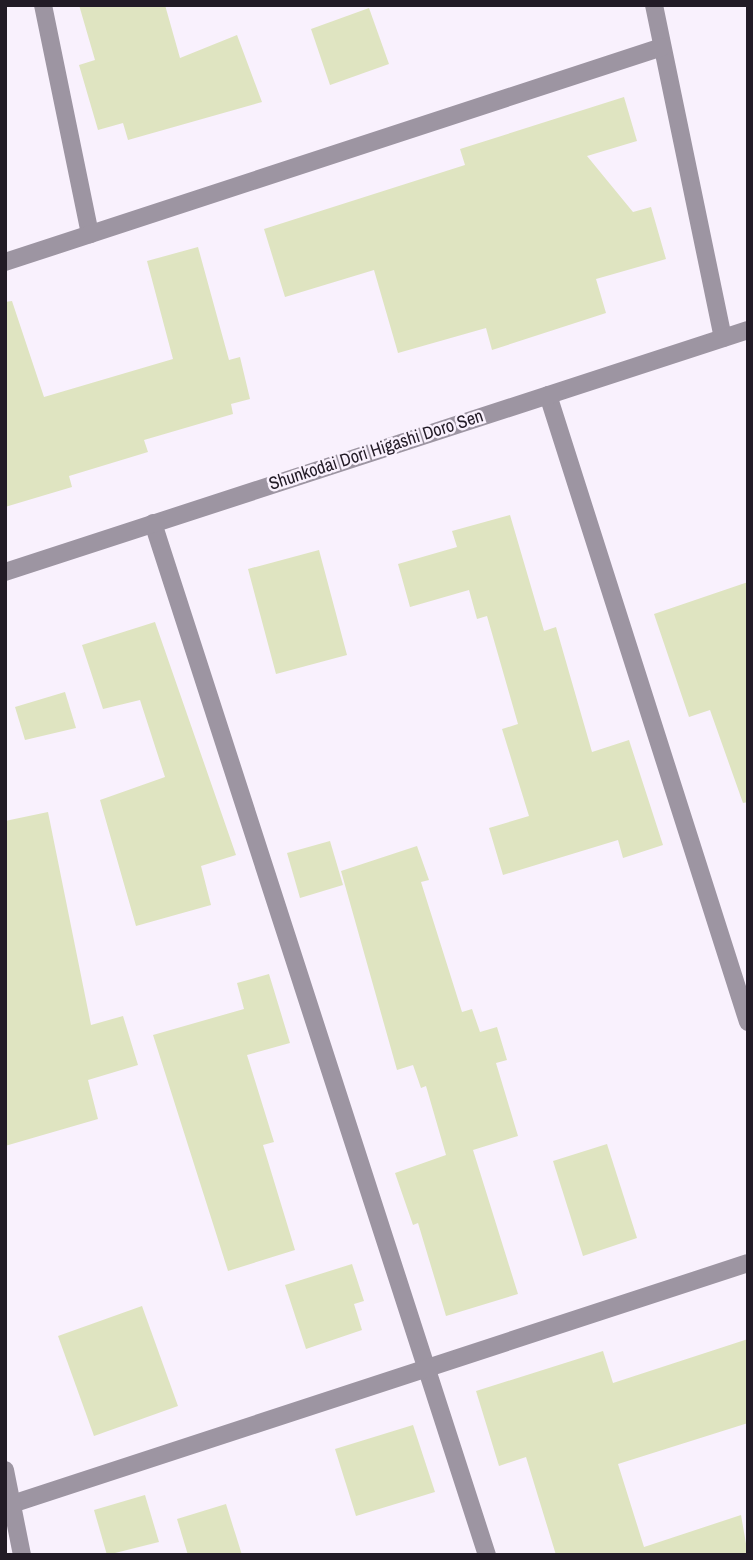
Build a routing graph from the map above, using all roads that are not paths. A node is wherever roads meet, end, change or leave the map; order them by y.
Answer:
1 (43, 5) edge
2 (654, 5) edge
3 (662, 47) junction
4 (90, 234) junction
5 (5, 262) edge
6 (748, 330) edge
7 (723, 338) junction
8 (548, 395) junction
9 (153, 523) junction
10 (5, 572) edge
11 (748, 1022) edge
12 (748, 1263) edge
13 (426, 1367) junction
14 (5, 1470) edge
15 (12, 1504) junction
16 (22, 1555) edge
17 (487, 1555) edge

1 - 4 street
2 - 3 street
3 - 4 street
3 - 7 street
4 - 5 street
6 - 7 street, Shunkodai Dori Higashi Doro Sen
7 - 8 street, Shunkodai Dori Higashi Doro Sen
8 - 9 street, Shunkodai Dori Higashi Doro Sen
8 - 11 street
9 - 10 street, Shunkodai Dori Higashi Doro Sen
9 - 13 street
12 - 13 street
13 - 15 street
13 - 17 street
14 - 15 street
15 - 16 street

